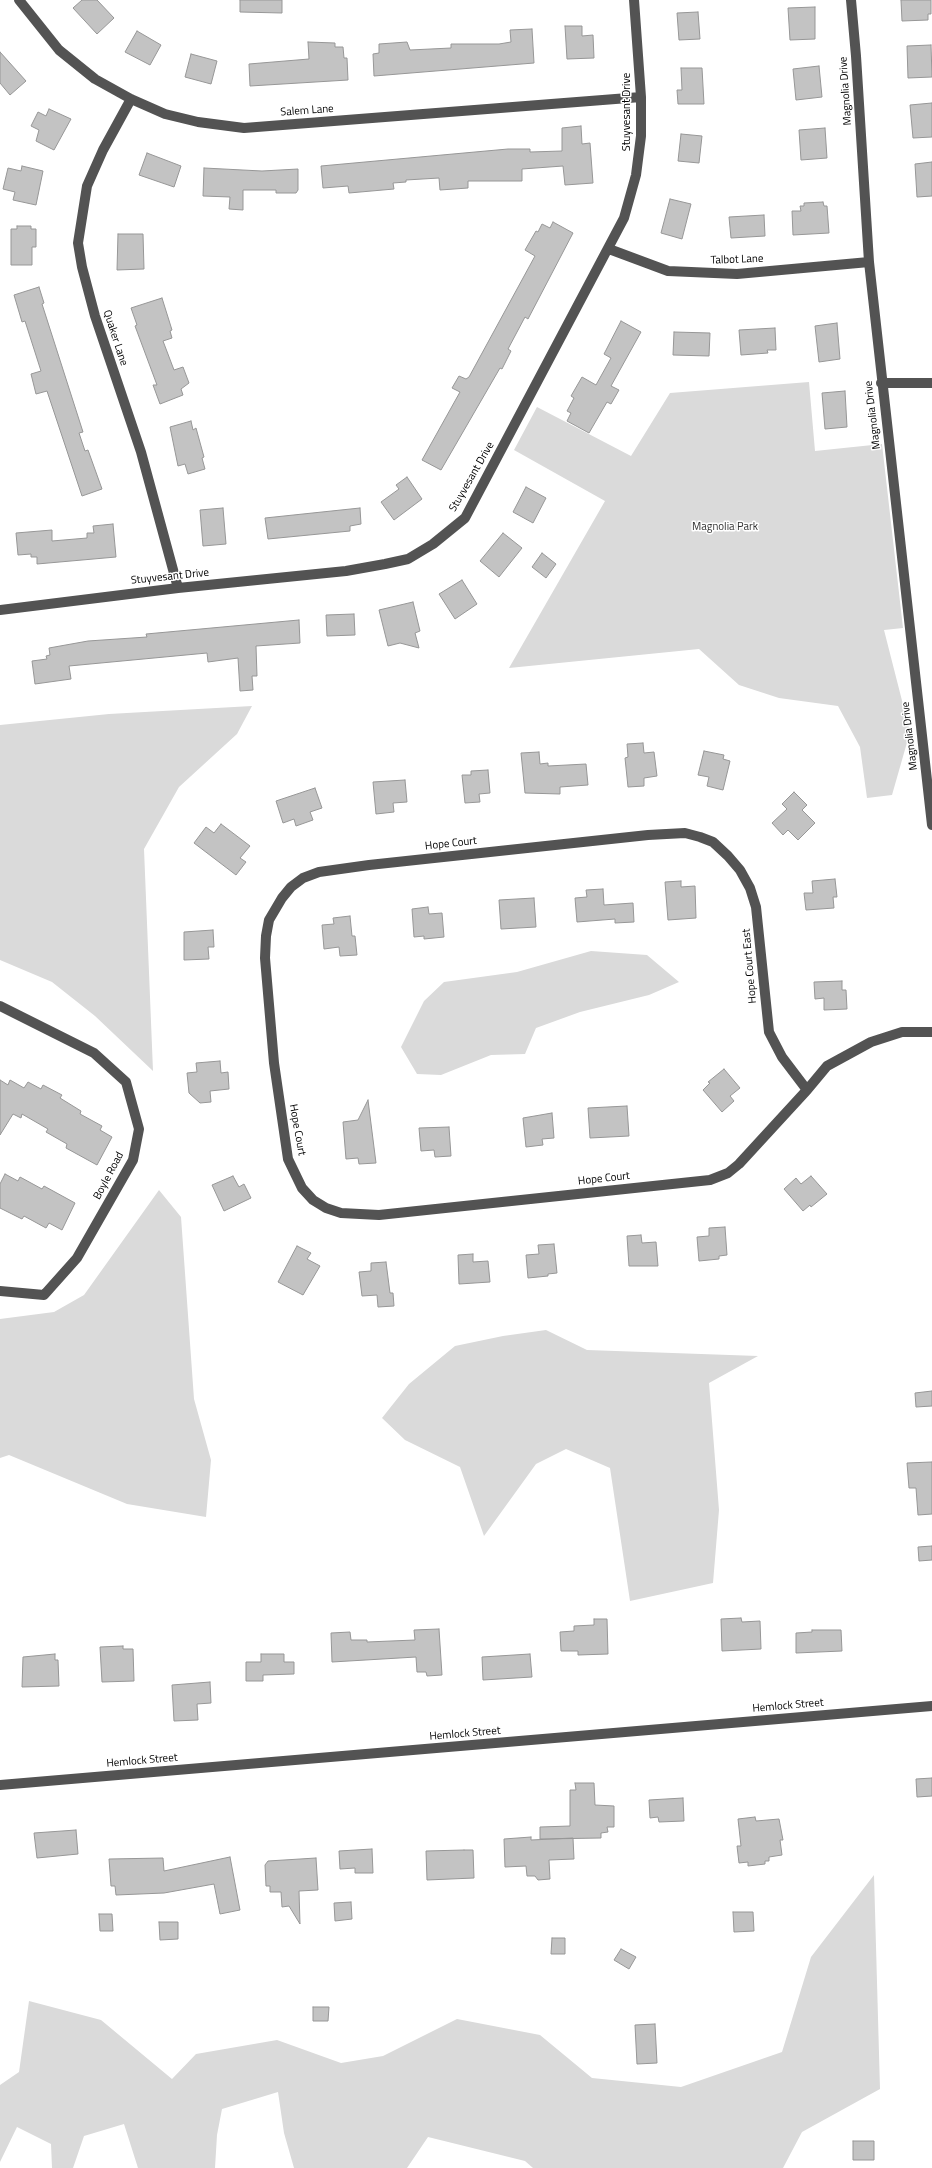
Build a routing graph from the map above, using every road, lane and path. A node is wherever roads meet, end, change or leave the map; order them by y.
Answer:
1 (19, 0) edge
2 (634, 0) edge
3 (851, 0) edge
4 (641, 97) junction
5 (131, 100) junction
6 (609, 249) junction
7 (868, 262) junction
8 (881, 383) junction
9 (932, 383) edge
10 (178, 588) junction
11 (0, 610) edge
12 (932, 825) edge
13 (713, 842) joint
14 (0, 1006) edge
15 (932, 1032) edge
16 (807, 1090) junction
17 (0, 1291) edge
18 (932, 1706) edge
19 (0, 1785) edge

1 - 5 street, Salem Lane
2 - 4 street, Stuyvesant Drive
3 - 7 street, Magnolia Drive
4 - 5 street, Salem Lane
4 - 6 street, Stuyvesant Drive
5 - 10 street, Quaker Lane
6 - 7 street, Talbot Lane
6 - 10 street, Stuyvesant Drive
7 - 8 street, Magnolia Drive
8 - 9 street
8 - 12 street, Magnolia Drive
10 - 11 street, Stuyvesant Drive
13 - 16 street, Hope Court East
13 - 16 street, Hope Court
14 - 17 street, Boyle Road
15 - 16 street, Hope Court
18 - 19 street, Hemlock Street

